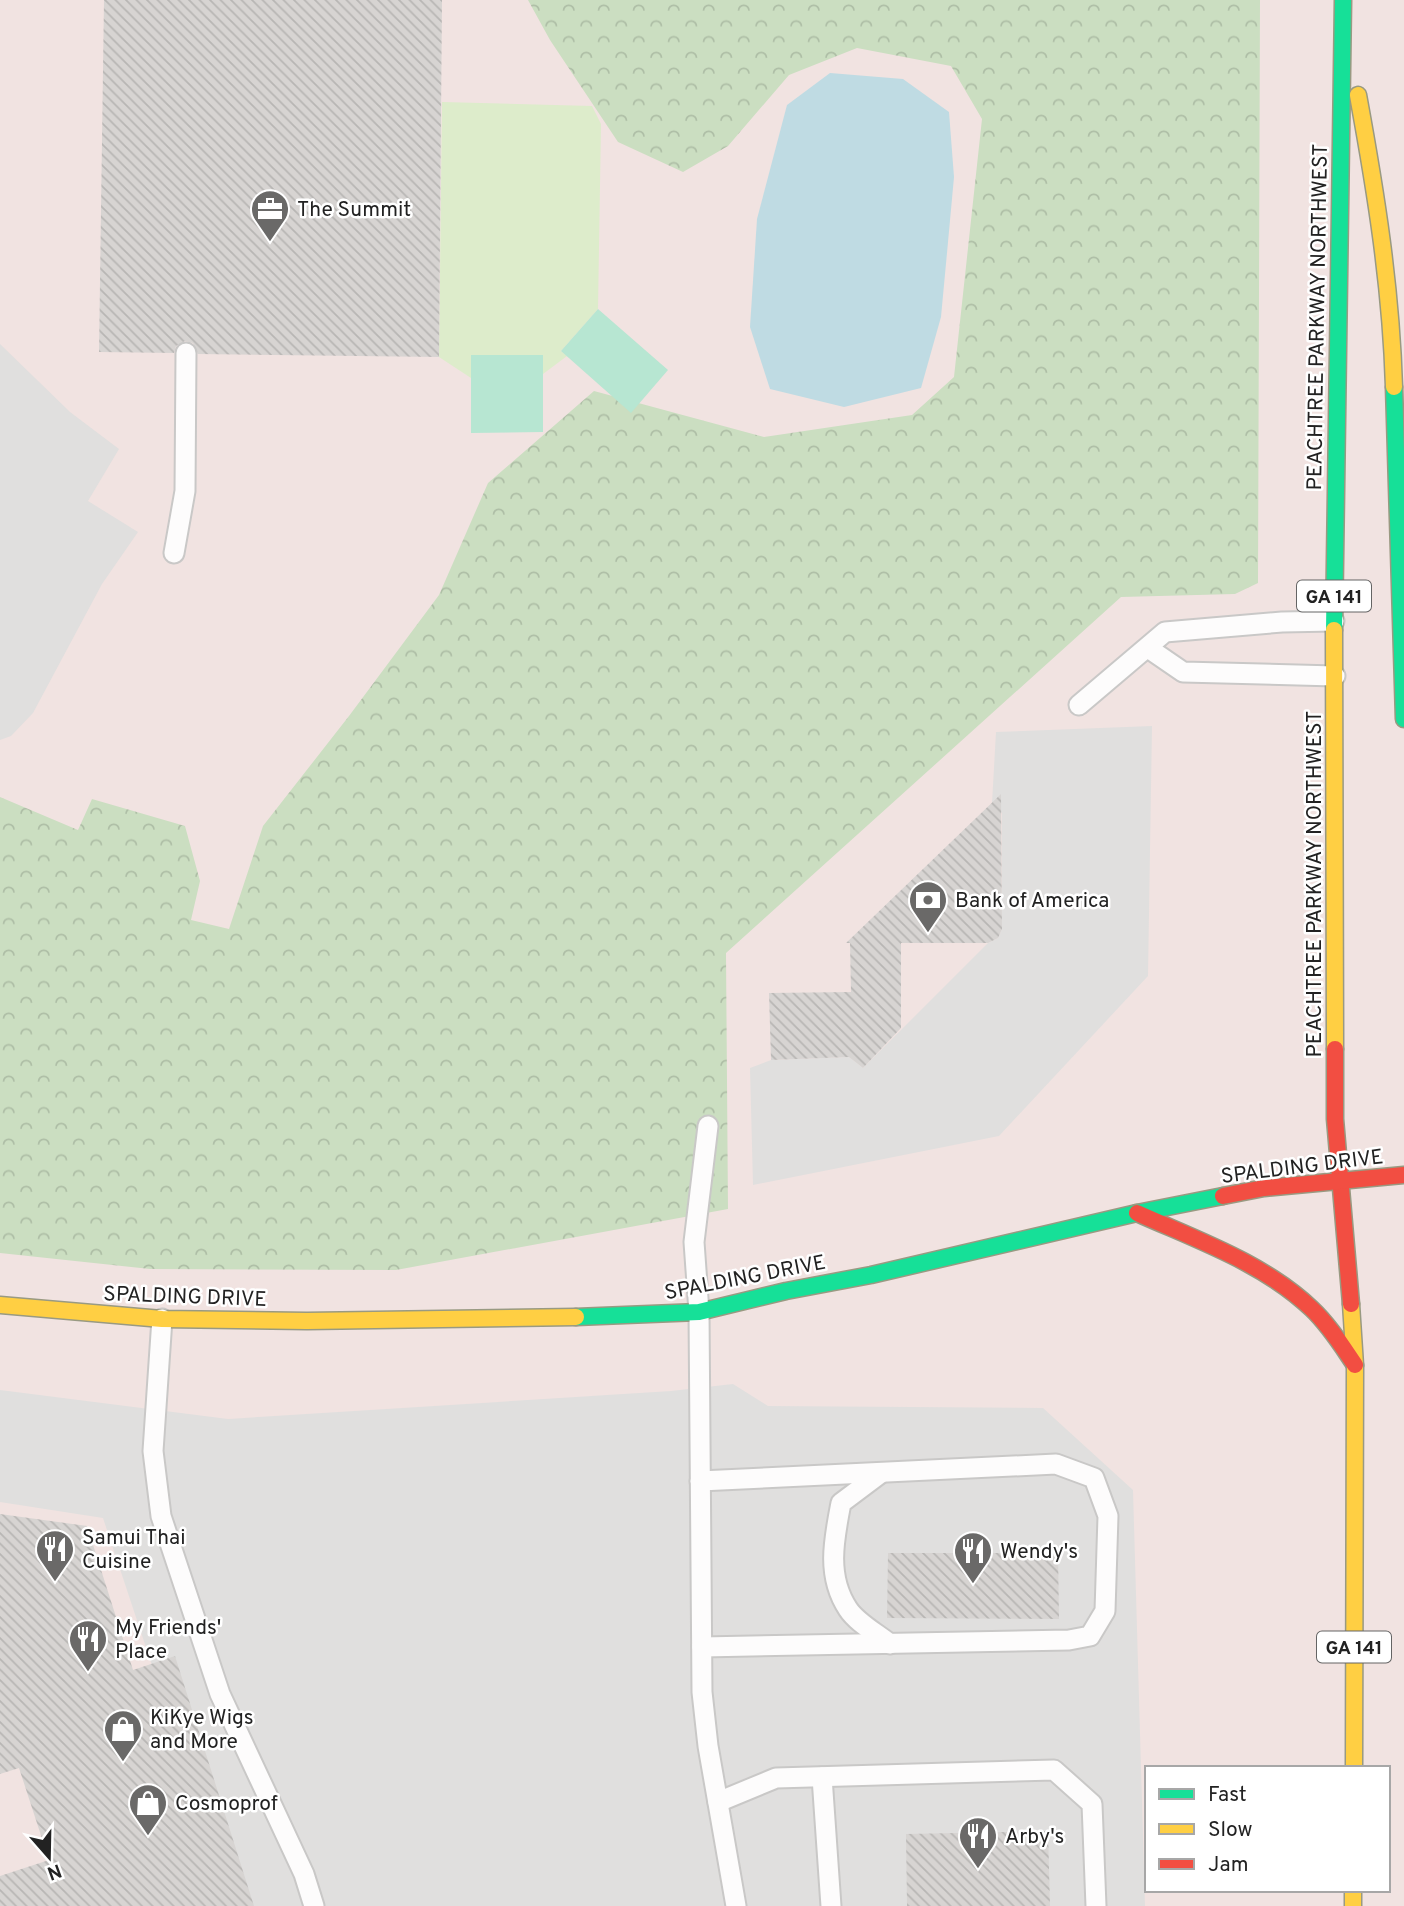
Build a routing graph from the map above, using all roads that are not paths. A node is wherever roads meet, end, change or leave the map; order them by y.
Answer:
1 (1343, 5) edge
2 (186, 353) dead end
3 (174, 553) dead end
4 (1334, 621) junction
5 (1148, 648) junction
6 (1335, 676) junction
7 (1079, 705) dead end
8 (1404, 719) edge
9 (708, 1126) dead end
10 (1404, 1175) edge
11 (1342, 1181) junction
12 (1137, 1213) junction
13 (0, 1305) edge
14 (699, 1312) junction
15 (162, 1319) junction
16 (1355, 1365) junction
17 (881, 1473) junction
18 (700, 1481) junction
19 (890, 1644) junction
20 (702, 1647) junction
21 (1354, 1766) edge
22 (822, 1777) junction
23 (718, 1802) junction
24 (314, 1906) edge
25 (736, 1906) edge
26 (831, 1906) edge
27 (1096, 1906) edge

1 - 4 main road, PEACHTREE PARKWAY NORTHWEST / GA 141
1 - 8 main road
2 - 3 lane
4 - 5 lane
4 - 6 main road, PEACHTREE PARKWAY NORTHWEST / GA 141
5 - 6 lane
5 - 7 lane
6 - 11 main road, PEACHTREE PARKWAY NORTHWEST / GA 141
9 - 14 lane
10 - 11 main road, SPALDING DRIVE
11 - 12 main road, SPALDING DRIVE
11 - 16 main road, PEACHTREE PARKWAY NORTHWEST / GA 141
12 - 14 main road, SPALDING DRIVE
12 - 16 main road
13 - 15 main road, SPALDING DRIVE
14 - 15 main road, SPALDING DRIVE
14 - 18 lane
15 - 24 lane
16 - 21 main road, PEACHTREE PARKWAY NORTHWEST / GA 141
17 - 18 lane
17 - 19 lane
17 - 19 lane
18 - 20 lane
19 - 20 lane
20 - 23 lane
22 - 23 lane
22 - 26 lane
22 - 27 lane
23 - 25 lane

